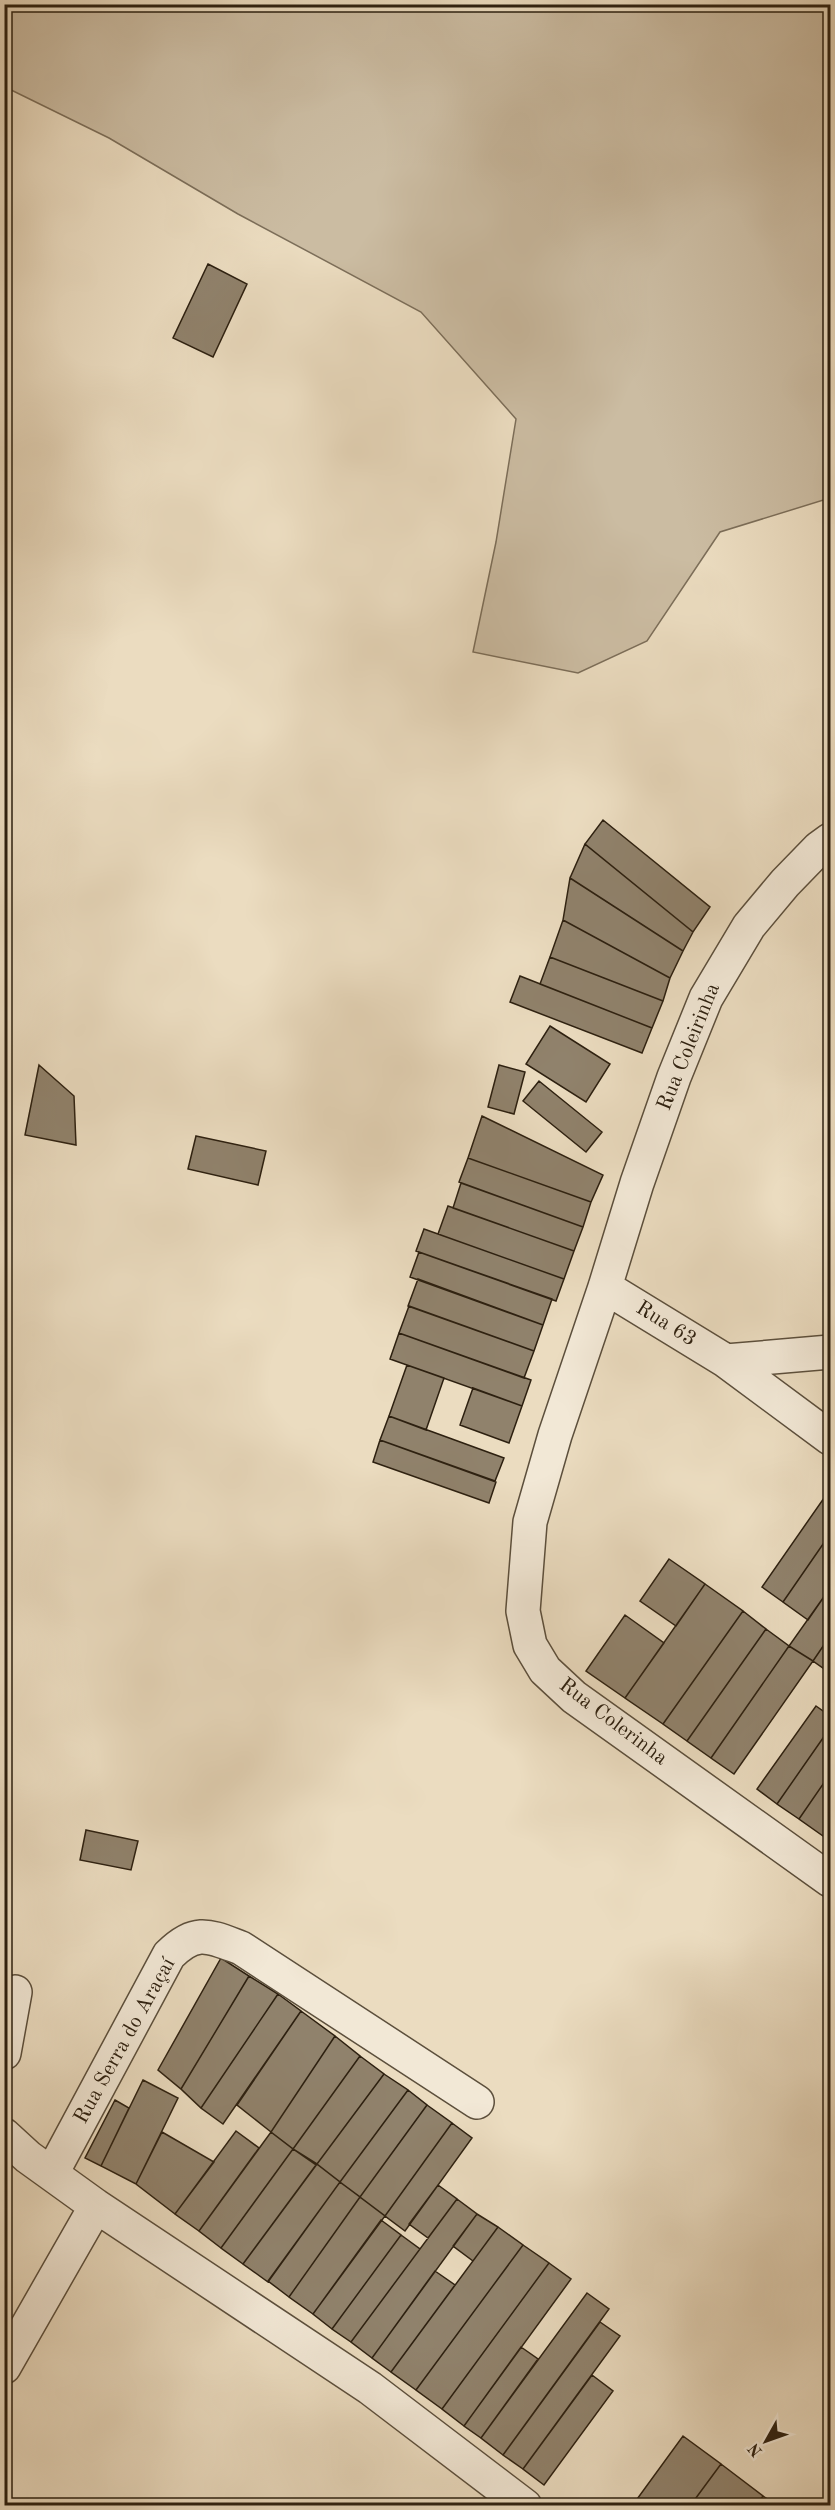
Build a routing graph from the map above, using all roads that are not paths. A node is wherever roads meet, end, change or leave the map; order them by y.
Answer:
1 (831, 840) edge
2 (605, 1287) junction
3 (831, 1352) edge
4 (726, 1361) junction
5 (831, 1438) edge
6 (831, 1880) edge
7 (15, 1992) dead end
8 (4, 2053) edge
9 (477, 2102) dead end
10 (4, 2135) edge
11 (52, 2173) junction
12 (96, 2206) junction
13 (4, 2367) edge
14 (525, 2505) edge

1 - 2 street, Rua Coleirinha
2 - 4 street, Rua 63
2 - 6 street, Rua Colerinha
3 - 4 street
4 - 5 street, Rua 63
7 - 8 street
9 - 11 street, Rua Serra do Araçaí
10 - 11 street
11 - 12 street
12 - 13 street
12 - 14 street

